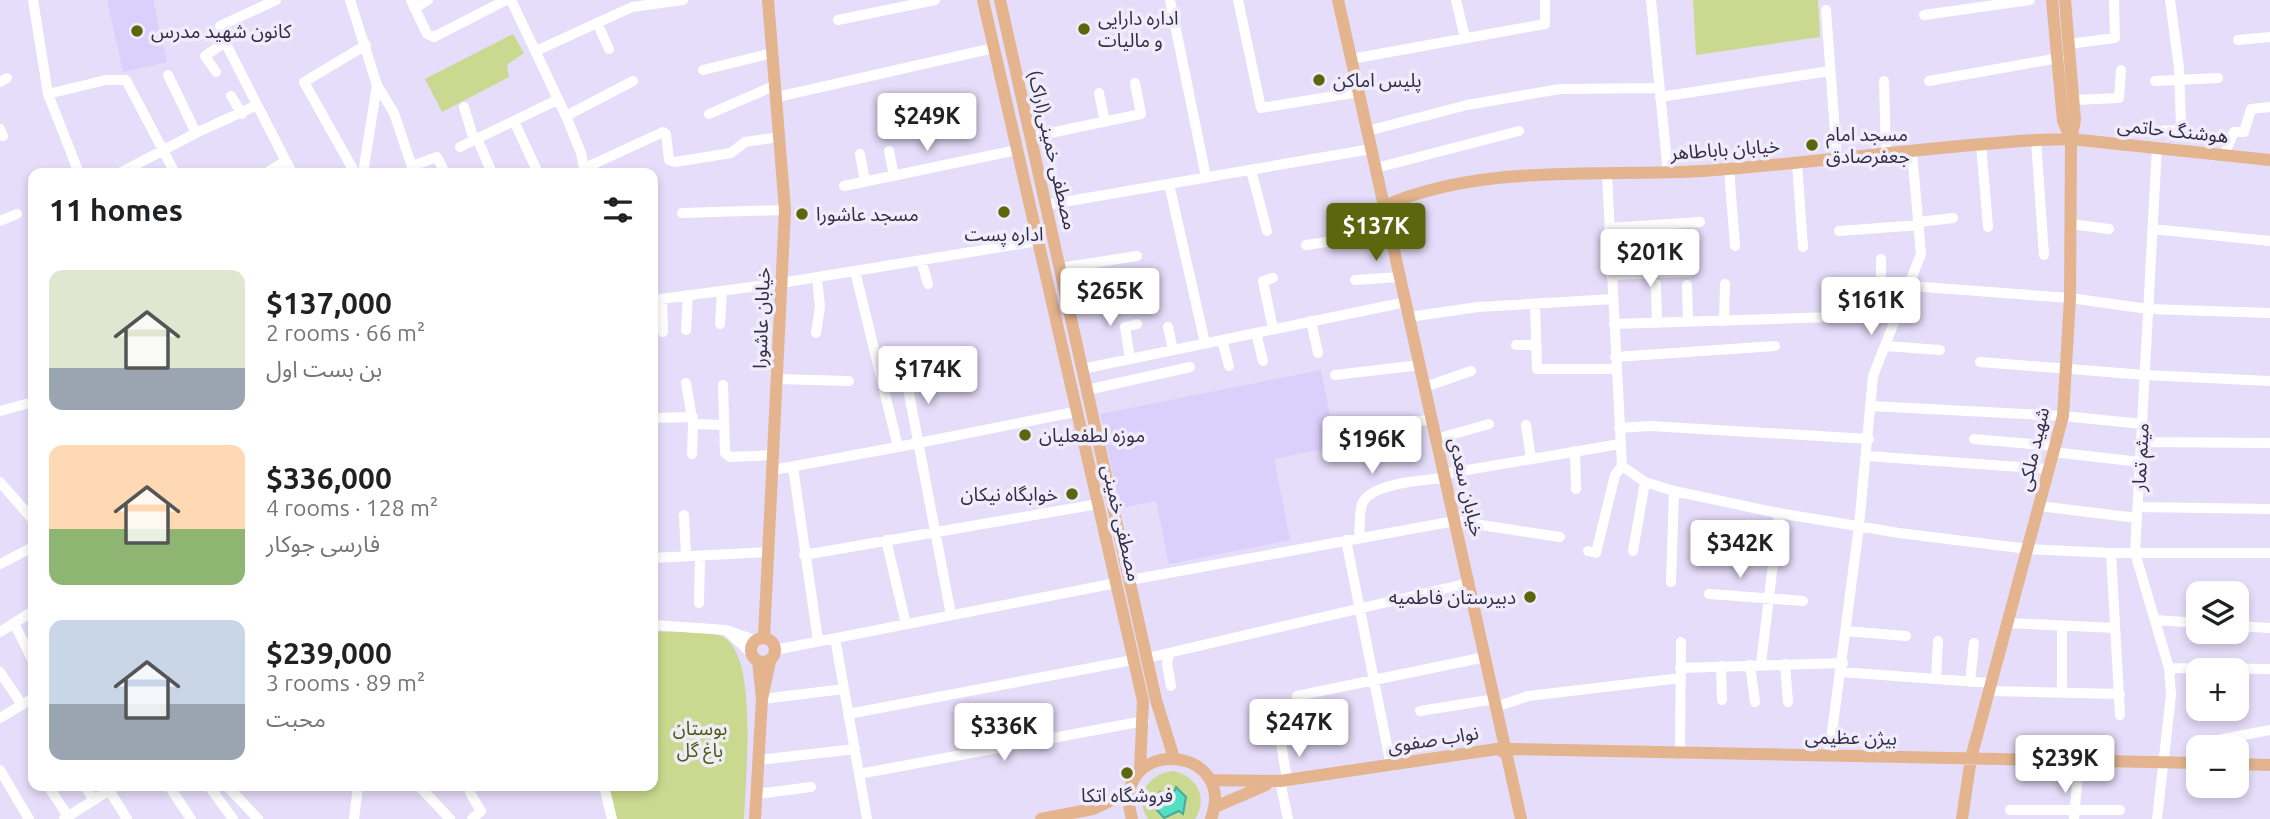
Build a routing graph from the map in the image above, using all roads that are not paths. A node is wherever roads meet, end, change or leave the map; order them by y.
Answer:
1 (33, 0) edge
2 (276, 0) edge
3 (350, 0) edge
4 (428, 0) edge
5 (509, 0) edge
6 (684, 0) edge
7 (768, 0) edge
8 (935, 0) edge
9 (983, 0) edge
10 (1000, 0) edge
11 (1170, 0) edge
12 (1238, 0) edge
13 (1338, 0) edge
14 (1456, 0) edge
15 (1545, 0) edge
16 (1651, 0) edge
17 (2030, 0) edge
18 (2052, 0) edge
19 (2064, 0) edge
20 (2115, 0) edge
21 (2170, 0) edge
22 (413, 4) edge
23 (1826, 10) dead end
24 (1924, 15) dead end
25 (838, 20) dead end
26 (598, 25) junction
27 (2270, 37) edge
28 (1465, 38) junction
29 (2238, 40) dead end
30 (225, 42) junction
31 (2068, 44) junction
32 (366, 45) junction
33 (609, 48) dead end
34 (994, 48) junction
35 (536, 51) junction
36 (773, 53) junction
37 (2059, 58) junction
38 (1351, 59) junction
39 (703, 70) dead end
40 (2121, 70) dead end
41 (1830, 71) junction
42 (216, 72) dead end
43 (167, 75) dead end
44 (2218, 78) dead end
45 (2180, 80) junction
46 (633, 81) dead end
47 (1884, 81) dead end
48 (1930, 81) dead end
49 (2155, 81) dead end
50 (1135, 83) dead end
51 (377, 85) junction
52 (776, 91) junction
53 (1359, 92) junction
54 (1099, 93) dead end
55 (1660, 93) junction
56 (48, 94) junction
57 (231, 96) dead end
58 (558, 100) junction
59 (2074, 100) junction
60 (257, 105) junction
61 (464, 107) dead end
62 (2270, 107) edge
63 (242, 114) junction
64 (709, 114) dead end
65 (566, 116) junction
66 (514, 121) junction
67 (1105, 122) junction
68 (1367, 131) junction
69 (1519, 131) dead end
70 (2158, 131) dead end
71 (196, 133) junction
72 (780, 137) junction
73 (1031, 137) junction
74 (476, 139) junction
75 (2071, 139) junction
76 (2036, 140) junction
77 (1980, 144) junction
78 (460, 147) dead end
79 (2157, 147) junction
80 (1371, 149) junction
81 (162, 150) junction
82 (1017, 150) junction
83 (889, 151) dead end
84 (1912, 152) junction
85 (860, 154) dead end
86 (1886, 154) junction
87 (2224, 155) junction
88 (1837, 159) junction
89 (2270, 160) edge
90 (286, 161) junction
91 (1797, 163) junction
92 (77, 168) edge
93 (129, 168) edge
94 (172, 168) edge
95 (274, 168) edge
96 (290, 168) edge
97 (352, 168) edge
98 (364, 168) edge
99 (413, 168) edge
100 (415, 168) edge
101 (443, 168) edge
102 (490, 168) edge
103 (536, 168) edge
104 (584, 168) edge
105 (591, 168) edge
106 (1376, 168) junction
107 (1729, 169) junction
108 (1251, 170) junction
109 (1668, 173) junction
110 (1607, 175) junction
111 (894, 176) junction
112 (1206, 177) junction
113 (865, 182) junction
114 (1169, 184) junction
115 (844, 186) dead end
116 (1046, 205) junction
117 (1384, 206) junction
118 (785, 211) junction
119 (682, 213) dead end
120 (17, 214) dead end
121 (1954, 218) dead end
122 (0, 221) edge
123 (1700, 222) dead end
124 (1920, 224) junction
125 (2071, 224) junction
126 (1988, 227) dead end
127 (1609, 228) junction
128 (2109, 229) dead end
129 (2152, 229) junction
130 (1267, 231) dead end
131 (1839, 231) dead end
132 (1390, 233) junction
133 (1038, 241) junction
134 (2270, 241) edge
135 (1306, 245) dead end
136 (1735, 246) dead end
137 (1804, 247) dead end
138 (2044, 255) dead end
139 (1137, 256) dead end
140 (1881, 259) dead end
141 (921, 260) junction
142 (1060, 268) junction
143 (855, 271) junction
144 (1688, 272) dead end
145 (1611, 275) junction
146 (817, 277) junction
147 (1400, 277) junction
148 (1273, 278) dead end
149 (1355, 280) dead end
150 (781, 283) junction
151 (928, 284) dead end
152 (1725, 284) dead end
153 (1656, 285) dead end
154 (1687, 285) dead end
155 (1910, 286) junction
156 (722, 291) junction
157 (688, 295) junction
158 (2070, 298) junction
159 (658, 299) edge
160 (1613, 299) junction
161 (1406, 302) junction
162 (658, 304) edge
163 (1535, 304) junction
164 (2148, 309) junction
165 (2270, 313) edge
166 (1881, 315) junction
167 (1898, 315) junction
168 (1409, 317) junction
169 (1311, 321) junction
170 (1724, 321) junction
171 (1688, 322) junction
172 (1657, 323) junction
173 (720, 324) dead end
174 (1137, 324) dead end
175 (1614, 324) junction
176 (1168, 327) dead end
177 (1273, 329) junction
178 (686, 330) dead end
179 (663, 332) dead end
180 (816, 333) dead end
181 (1256, 333) junction
182 (1222, 340) junction
183 (1205, 343) junction
184 (1516, 345) dead end
185 (1536, 345) junction
186 (1775, 346) dead end
187 (1885, 346) junction
188 (1172, 350) junction
189 (1940, 350) dead end
190 (1318, 353) dead end
191 (1130, 359) junction
192 (1263, 360) dead end
193 (1980, 362) dead end
194 (1616, 363) junction
195 (1420, 365) junction
196 (1229, 366) dead end
197 (1190, 367) dead end
198 (2065, 367) junction
199 (1082, 369) junction
200 (1471, 371) dead end
201 (1335, 375) dead end
202 (2145, 375) junction
203 (906, 377) dead end
204 (777, 379) junction
205 (849, 381) dead end
206 (2270, 381) edge
207 (686, 383) dead end
208 (723, 386) dead end
209 (1425, 387) junction
210 (1087, 390) junction
211 (28, 404) edge
212 (1871, 406) junction
213 (1075, 412) junction
214 (2, 413) edge
215 (2063, 416) junction
216 (658, 418) edge
217 (1432, 419) junction
218 (693, 421) junction
219 (1489, 424) dead end
220 (2142, 424) junction
221 (724, 425) junction
222 (1526, 425) dead end
223 (1619, 428) junction
224 (1352, 433) dead end
225 (1436, 439) junction
226 (1869, 439) junction
227 (1974, 439) dead end
228 (919, 441) junction
229 (2141, 442) junction
230 (2270, 443) edge
231 (1620, 444) junction
232 (898, 447) junction
233 (2054, 449) junction
234 (1575, 451) junction
235 (692, 454) dead end
236 (774, 455) junction
237 (1867, 456) junction
238 (1531, 459) junction
239 (2140, 462) junction
240 (1622, 466) junction
241 (793, 467) junction
242 (2049, 469) junction
243 (773, 470) junction
244 (1445, 476) junction
245 (1370, 479) dead end
246 (0, 482) edge
247 (1645, 482) junction
248 (1576, 489) dead end
249 (1674, 491) junction
250 (1373, 492) junction
251 (5, 495) edge
252 (1098, 505) junction
253 (2039, 506) junction
254 (2270, 509) edge
255 (1779, 513) junction
256 (2137, 513) junction
257 (684, 515) dead end
258 (28, 516) edge
259 (1455, 521) junction
260 (1859, 526) junction
261 (936, 533) junction
262 (1560, 537) dead end
263 (1359, 538) junction
264 (886, 540) junction
265 (1346, 541) junction
266 (2028, 549) junction
267 (28, 550) edge
268 (1588, 551) dead end
269 (1633, 551) dead end
270 (768, 552) junction
271 (2110, 553) junction
272 (2135, 553) junction
273 (2270, 553) edge
274 (804, 555) junction
275 (685, 557) junction
276 (700, 557) junction
277 (658, 558) edge
278 (0, 564) edge
279 (1130, 580) junction
280 (1671, 582) dead end
281 (1116, 583) junction
282 (1469, 583) junction
283 (1709, 594) dead end
284 (1769, 598) junction
285 (1802, 601) dead end
286 (699, 603) dead end
287 (1360, 608) junction
288 (951, 615) junction
289 (28, 618) edge
290 (2156, 620) junction
291 (2186, 622) edge
292 (14, 623) junction
293 (2008, 623) junction
294 (906, 624) junction
295 (658, 625) edge
296 (2062, 626) junction
297 (2249, 626) edge
298 (2115, 628) junction
299 (2270, 628) edge
300 (1846, 631) junction
301 (0, 632) edge
302 (1906, 636) dead end
303 (835, 638) junction
304 (818, 641) junction
305 (1938, 641) dead end
306 (1681, 642) dead end
307 (1974, 643) dead end
308 (762, 650) junction
309 (28, 651) edge
310 (1169, 653) junction
311 (1485, 657) junction
312 (1147, 658) junction
313 (1133, 660) junction
314 (1785, 664) junction
315 (1755, 665) junction
316 (1721, 666) junction
317 (1842, 667) junction
318 (2169, 668) junction
319 (2270, 669) edge
320 (0, 672) edge
321 (1681, 673) junction
322 (1936, 679) junction
323 (1374, 680) junction
324 (1970, 682) junction
325 (1171, 686) dead end
326 (1990, 687) junction
327 (844, 689) junction
328 (2062, 692) junction
329 (2120, 694) junction
330 (1297, 696) dead end
331 (762, 699) junction
332 (1722, 700) dead end
333 (28, 701) edge
334 (1755, 702) dead end
335 (1788, 702) dead end
336 (1495, 703) junction
337 (22, 705) junction
338 (1420, 711) dead end
339 (848, 714) junction
340 (2120, 715) dead end
341 (0, 718) edge
342 (1144, 721) junction
343 (2270, 730) edge
344 (2244, 735) edge
345 (1281, 743) dead end
346 (855, 749) junction
347 (1680, 752) junction
348 (1507, 754) junction
349 (1829, 755) junction
350 (1174, 758) junction
351 (1971, 758) junction
352 (759, 760) junction
353 (2186, 760) edge
354 (2079, 761) junction
355 (2164, 762) junction
356 (2249, 764) edge
357 (2270, 765) edge
358 (1391, 766) junction
359 (0, 769) edge
360 (1140, 770) junction
361 (859, 774) junction
362 (1210, 780) junction
363 (1284, 780) junction
364 (811, 787) dead end
365 (51, 791) edge
366 (88, 791) edge
367 (108, 791) edge
368 (113, 791) edge
369 (172, 791) edge
370 (213, 791) edge
371 (232, 791) edge
372 (357, 791) edge
373 (424, 791) edge
374 (605, 791) edge
375 (1129, 792) junction
376 (470, 793) dead end
377 (757, 794) junction
378 (94, 800) junction
379 (2010, 810) dead end
380 (2120, 810) dead end
381 (1213, 813) edge
382 (2074, 815) edge
383 (66, 818) edge
384 (29, 819) edge
385 (127, 819) edge
386 (191, 819) edge
387 (233, 819) edge
388 (258, 819) edge
389 (354, 819) edge
390 (450, 819) edge
391 (472, 819) edge
392 (612, 819) edge
393 (755, 819) edge
394 (867, 819) edge
395 (1041, 819) edge
396 (1132, 819) edge
397 (1288, 819) edge
398 (1521, 819) edge
399 (1962, 819) edge
400 (2158, 819) edge

1 - 56 street
2 - 30 street
3 - 32 street
4 - 22 street
5 - 22 street
5 - 35 street
6 - 26 street
7 - 36 main road, خیابان عاشورا
8 - 25 street
9 - 34 main road, مصطفی خمینی
10 - 73 main road, مصطفی خمینی(اراک)
11 - 112 street
12 - 53 street
13 - 38 main road, خیابان سعدی
14 - 28 street
15 - 28 street
16 - 55 street
17 - 24 street
18 - 37 main road
19 - 31 main road
20 - 31 street
21 - 45 street
23 - 41 street
26 - 33 street
26 - 35 street
27 - 29 street
28 - 38 street
30 - 42 street
30 - 60 street
31 - 59 main road
32 - 51 street
32 - 97 street
34 - 52 street
34 - 82 main road, مصطفی خمینی
35 - 58 street
36 - 39 street
36 - 52 main road, خیابان عاشورا
37 - 48 street
37 - 75 main road
38 - 53 main road, خیابان سعدی
40 - 59 street
41 - 55 street
41 - 88 street
43 - 71 street
44 - 45 street
45 - 49 street
45 - 70 street
46 - 65 street
47 - 86 street
50 - 67 street
51 - 98 street
51 - 99 street
52 - 64 street
52 - 72 main road, خیابان عاشورا
53 - 68 main road, خیابان سعدی
54 - 67 street
55 - 68 street
55 - 109 street
56 - 81 street
56 - 92 street
57 - 63 street
58 - 65 street
58 - 66 street
59 - 75 main road
60 - 63 street
60 - 90 street
61 - 74 street
62 - 87 street
63 - 71 street
65 - 104 street
66 - 74 street
66 - 103 street
67 - 73 street
68 - 80 main road, خیابان سعدی
69 - 106 street
71 - 81 street
72 - 105 street
72 - 118 main road, خیابان عاشورا
73 - 116 main road, مصطفی خمینی(اراک)
74 - 78 street
74 - 102 street
75 - 76 main road, خیابان باباطاهر
75 - 79 main road, هوشنگ حاتمی
75 - 125 main road, شهید ملکی
76 - 77 main road, خیابان باباطاهر
76 - 138 street
77 - 84 main road, خیابان باباطاهر
77 - 126 street
79 - 87 main road, هوشنگ حاتمی
79 - 129 street, میثم تمار
80 - 106 main road, خیابان سعدی
80 - 108 street
81 - 93 street
81 - 94 street
82 - 111 street
82 - 133 main road, مصطفی خمینی
83 - 111 street
84 - 86 main road, خیابان باباطاهر
84 - 124 street
85 - 113 street
86 - 88 main road, خیابان باباطاهر
87 - 89 main road, هوشنگ حاتمی
88 - 91 main road, خیابان باباطاهر
90 - 95 street
90 - 96 street
91 - 107 main road, خیابان باباطاهر
91 - 137 street
100 - 101 street
106 - 117 main road, خیابان سعدی
107 - 109 main road, خیابان باباطاهر
107 - 136 street
108 - 112 street
108 - 130 street
109 - 110 main road, خیابان باباطاهر
110 - 117 main road, خیابان باباطاهر
110 - 127 street
111 - 113 street
112 - 114 street
113 - 115 street
114 - 116 street
114 - 183 street
116 - 142 main road, مصطفی خمینی(اراک)
117 - 132 main road, خیابان سعدی
118 - 119 street
118 - 150 main road, خیابان عاشورا
120 - 122 street
121 - 124 street
123 - 127 street
124 - 131 street
124 - 155 street
125 - 128 street
125 - 158 main road, شهید ملکی
127 - 145 street
129 - 134 street
129 - 164 street, میثم تمار
132 - 135 street
132 - 147 main road, خیابان سعدی
133 - 141 street
133 - 213 main road, مصطفی خمینی
139 - 142 street
140 - 166 street
141 - 143 street
141 - 151 street
142 - 199 main road, مصطفی خمینی(اراک)
143 - 146 street
143 - 232 street
144 - 145 street
145 - 160 street
146 - 150 street
146 - 180 street
147 - 149 street
147 - 161 main road, خیابان سعدی
148 - 177 street
150 - 156 street
150 - 204 main road, خیابان عاشورا
152 - 170 street
153 - 172 street
154 - 171 street
155 - 158 street
155 - 167 street
156 - 157 street
156 - 173 street
157 - 159 street
157 - 178 street
158 - 164 street
158 - 198 main road, شهید ملکی
160 - 163 street
160 - 175 street
161 - 168 main road, خیابان سعدی
161 - 169 street
162 - 179 street
163 - 168 street
163 - 185 street
164 - 165 street
164 - 202 street, میثم تمار
166 - 167 street
166 - 170 street
167 - 187 street
168 - 195 main road, خیابان سعدی
169 - 177 street
169 - 190 street
170 - 171 street
171 - 172 street
172 - 175 street
174 - 191 street
175 - 194 street
176 - 188 street
177 - 181 street
181 - 182 street
181 - 192 street
182 - 183 street
182 - 196 street
183 - 188 street
184 - 185 street
185 - 194 street
186 - 194 street
187 - 189 street
187 - 212 street
188 - 191 street
191 - 199 street
193 - 198 street
194 - 223 street
195 - 201 street
195 - 209 main road, خیابان سعدی
197 - 210 street
198 - 202 street
198 - 215 main road, شهید ملکی
199 - 210 main road, مصطفی خمینی(اراک)
200 - 209 street
202 - 206 street
202 - 220 street, میثم تمار
203 - 228 street
204 - 205 street
204 - 236 main road, خیابان عاشورا
207 - 218 street
208 - 221 street
209 - 217 main road, خیابان سعدی
210 - 279 main road, مصطفی خمینی(اراک)
211 - 214 street
212 - 215 street
212 - 226 street
213 - 228 street
213 - 252 main road, مصطفی خمینی
215 - 220 street
215 - 233 main road, شهید ملکی
216 - 218 street
217 - 224 street
217 - 225 main road, خیابان سعدی
218 - 221 street
218 - 235 street
219 - 225 street
220 - 229 street, میثم تمار
221 - 236 street
222 - 238 street
223 - 226 street
223 - 231 street
225 - 244 main road, خیابان سعدی
226 - 237 street
227 - 233 street
228 - 232 street
228 - 261 street
229 - 230 street
229 - 239 street, میثم تمار
231 - 234 street
231 - 240 street
232 - 241 street
233 - 239 street
233 - 242 main road, شهید ملکی
234 - 238 street
234 - 248 street
236 - 243 main road, خیابان عاشورا
237 - 242 street
237 - 260 street
238 - 244 street
239 - 256 street, میثم تمار
240 - 247 street
240 - 268 street
241 - 243 street
241 - 274 street
242 - 253 main road, شهید ملکی
243 - 270 main road, خیابان عاشورا
244 - 250 street
244 - 259 main road, خیابان سعدی
245 - 250 street
246 - 251 street
247 - 249 street
247 - 269 street
249 - 255 street
249 - 280 street
250 - 263 street
251 - 258 street
252 - 261 street
252 - 281 main road, مصطفی خمینی
253 - 256 street
253 - 266 main road, شهید ملکی
254 - 256 street
255 - 260 street
255 - 284 street
256 - 272 street, میثم تمار
257 - 275 street
259 - 262 street
259 - 263 street
259 - 282 main road, خیابان سعدی
260 - 266 street
260 - 300 street
261 - 264 street
261 - 288 street
263 - 265 street
264 - 274 street
264 - 294 street
265 - 279 street
265 - 287 street
266 - 271 street
266 - 293 main road, شهید ملکی
267 - 278 street
270 - 276 street
270 - 308 main road, خیابان عاشورا
271 - 272 street
271 - 298 street
272 - 273 street
272 - 290 street, میثم تمار
274 - 304 street
275 - 276 street
275 - 277 street
276 - 286 street
279 - 312 main road, مصطفی خمینی(اراک)
281 - 288 street
281 - 313 main road, مصطفی خمینی
282 - 287 street
282 - 311 main road, خیابان سعدی
283 - 284 street
284 - 285 street
284 - 315 street
287 - 310 street
287 - 323 street
288 - 294 street
289 - 292 street
290 - 291 street
290 - 318 street, میثم تمار
292 - 301 street
292 - 309 street
293 - 296 street
293 - 326 main road, شهید ملکی
294 - 303 street
295 - 308 street
296 - 298 street
296 - 328 street
297 - 299 street
298 - 329 street
300 - 302 street
300 - 317 street
303 - 304 street
303 - 327 street
304 - 308 street
305 - 322 street
306 - 321 street
307 - 324 street
308 - 331 main road, خیابان عاشورا
310 - 312 street
310 - 325 street
311 - 323 street
311 - 336 main road, خیابان سعدی
312 - 350 main road, مصطفی خمینی(اراک)
313 - 339 street
313 - 342 main road, مصطفی خمینی
314 - 315 street
314 - 317 street
314 - 335 street
315 - 316 street
315 - 334 street
316 - 321 street
316 - 332 street
317 - 322 street
317 - 349 street
318 - 319 street
318 - 355 street, میثم تمار
320 - 337 street
321 - 336 street
321 - 347 street
322 - 324 street
323 - 330 street
323 - 358 street
324 - 326 street
326 - 328 street
326 - 351 main road, شهید ملکی
327 - 331 street
327 - 339 street
328 - 329 street
329 - 340 street
331 - 352 main road, خیابان عاشورا
333 - 337 street
336 - 338 street
336 - 348 main road, خیابان سعدی
337 - 341 street
339 - 346 street
342 - 360 main road, مصطفی خمینی
342 - 361 street
343 - 344 street
345 - 363 street
346 - 352 street
346 - 361 street
347 - 348 main road, بیژن عظیمی
347 - 349 main road, بیژن عظیمی
348 - 358 main road, نواب صفوی
348 - 398 main road, خیابان سعدی
349 - 351 main road, بیژن عظیمی
350 - 360 main road
350 - 362 main road
351 - 354 main road, بیژن عظیمی
351 - 399 main road, شهید ملکی
352 - 377 main road, خیابان عاشورا
353 - 355 main road, بیژن عظیمی
354 - 355 main road, بیژن عظیمی
354 - 382 street
355 - 400 street, میثم تمار
356 - 357 main road
358 - 363 main road, نواب صفوی
359 - 384 street
360 - 375 main road
361 - 394 street
362 - 363 main road
362 - 381 main road
363 - 381 main road
363 - 397 street
364 - 377 street
365 - 383 street
366 - 378 street
367 - 378 street
368 - 385 street
369 - 386 street
370 - 387 street
371 - 388 street
372 - 389 street
373 - 390 street
374 - 392 street
375 - 395 main road
375 - 396 main road
376 - 391 street
377 - 393 main road, خیابان عاشورا
378 - 383 street
379 - 382 street
380 - 382 street

